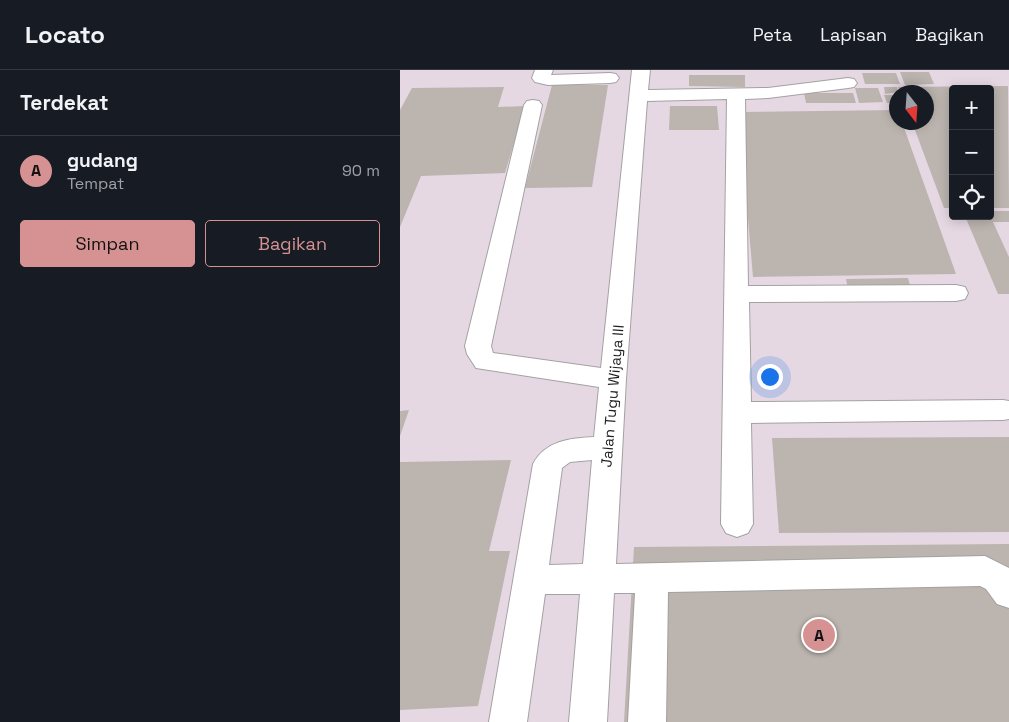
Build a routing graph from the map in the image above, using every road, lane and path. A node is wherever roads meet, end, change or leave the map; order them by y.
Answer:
1 (544, 70) edge
2 (610, 78) dead end
3 (640, 83) edge
4 (848, 83) dead end
5 (736, 95) junction
6 (533, 105) dead end
7 (956, 293) dead end
8 (737, 294) junction
9 (613, 379) junction
10 (1003, 410) dead end
11 (737, 413) junction
12 (608, 448) junction
13 (736, 524) dead end
14 (652, 577) junction
15 (599, 578) junction
16 (530, 580) junction
17 (1009, 593) edge
18 (508, 722) edge
19 (588, 722) edge
20 (647, 722) edge

1 - 2 street
3 - 5 street
3 - 9 street, Jalan Tugu Wijaya III
4 - 5 street
5 - 8 street
6 - 9 street
7 - 8 street
8 - 11 street
9 - 12 street, Jalan Tugu Wijaya III
10 - 11 street
11 - 13 street
12 - 15 street, Jalan Tugu Wijaya III
12 - 16 street
14 - 15 street
14 - 17 street
14 - 20 street
15 - 16 street
15 - 19 street, Jalan Tugu Wijaya III
16 - 18 street

